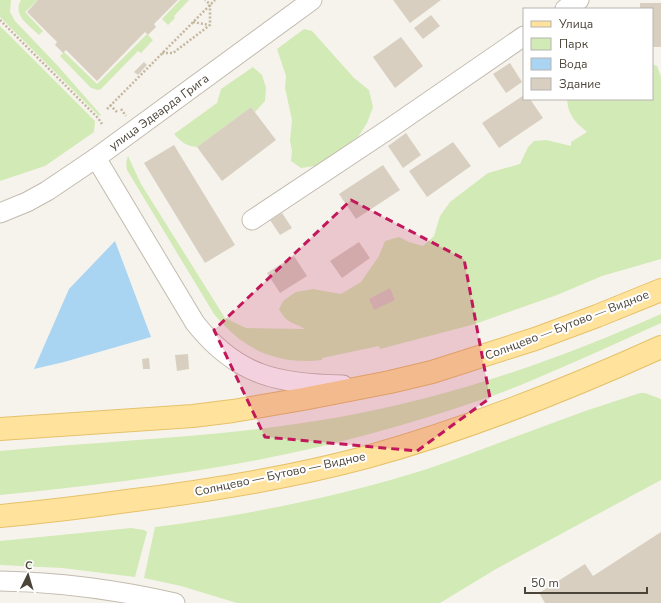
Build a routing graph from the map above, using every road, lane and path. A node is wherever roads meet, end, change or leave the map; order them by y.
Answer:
1 (206, 0) edge
2 (214, 0) edge
3 (312, 0) edge
4 (579, 0) edge
5 (210, 4) junction
6 (567, 8) edge
7 (0, 20) edge
8 (193, 22) junction
9 (210, 25) junction
10 (523, 37) edge
11 (162, 53) junction
12 (110, 105) junction
13 (107, 109) dead end
14 (117, 112) dead end
15 (102, 124) dead end
16 (96, 158) junction
17 (0, 213) edge
18 (252, 220) dead end
19 (661, 290) edge
20 (661, 347) edge
21 (390, 382) junction
22 (0, 430) edge
23 (0, 516) edge
24 (0, 581) edge
25 (175, 603) edge

1 - 5 path
2 - 5 path
3 - 16 street, улица Эдварда Грига
4 - 6 street
5 - 8 path
5 - 9 path
7 - 15 path
8 - 9 path
8 - 11 path
9 - 11 path
10 - 18 street
11 - 12 path
12 - 13 path
12 - 14 path
16 - 17 street, улица Эдварда Грига
16 - 21 street
19 - 21 main road, Солнцево — Бутово — Видное
20 - 23 main road, Солнцево — Бутово — Видное
21 - 22 main road, Солнцево — Бутово — Видное
24 - 25 street

